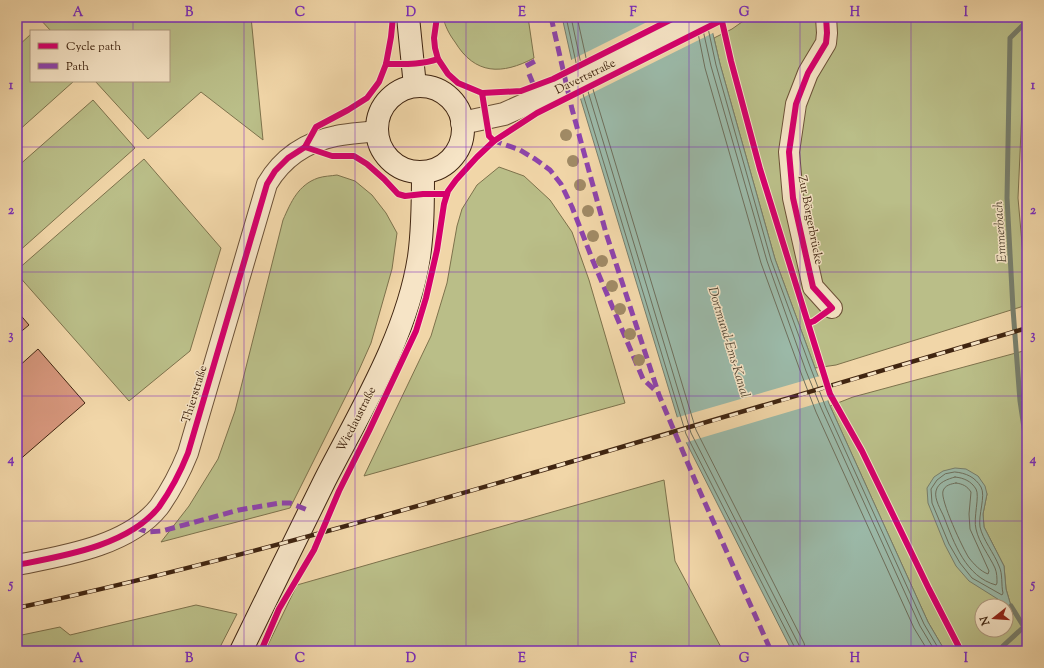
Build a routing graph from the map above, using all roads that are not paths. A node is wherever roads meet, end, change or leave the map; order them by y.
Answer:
1 (408, 17) edge
2 (703, 17) edge
3 (826, 17) edge
4 (415, 86) junction
5 (462, 123) junction
6 (376, 132) junction
7 (423, 172) junction
8 (832, 308) dead end
9 (17, 565) edge
10 (241, 651) edge

1 - 4 main road
2 - 5 main road, Davertstraße
3 - 8 street, Zur Börgerbrücke
4 - 5 main road
4 - 6 main road
5 - 7 main road
6 - 7 main road
6 - 9 street, Thierstraße
7 - 10 main road, Wiedaustraße

